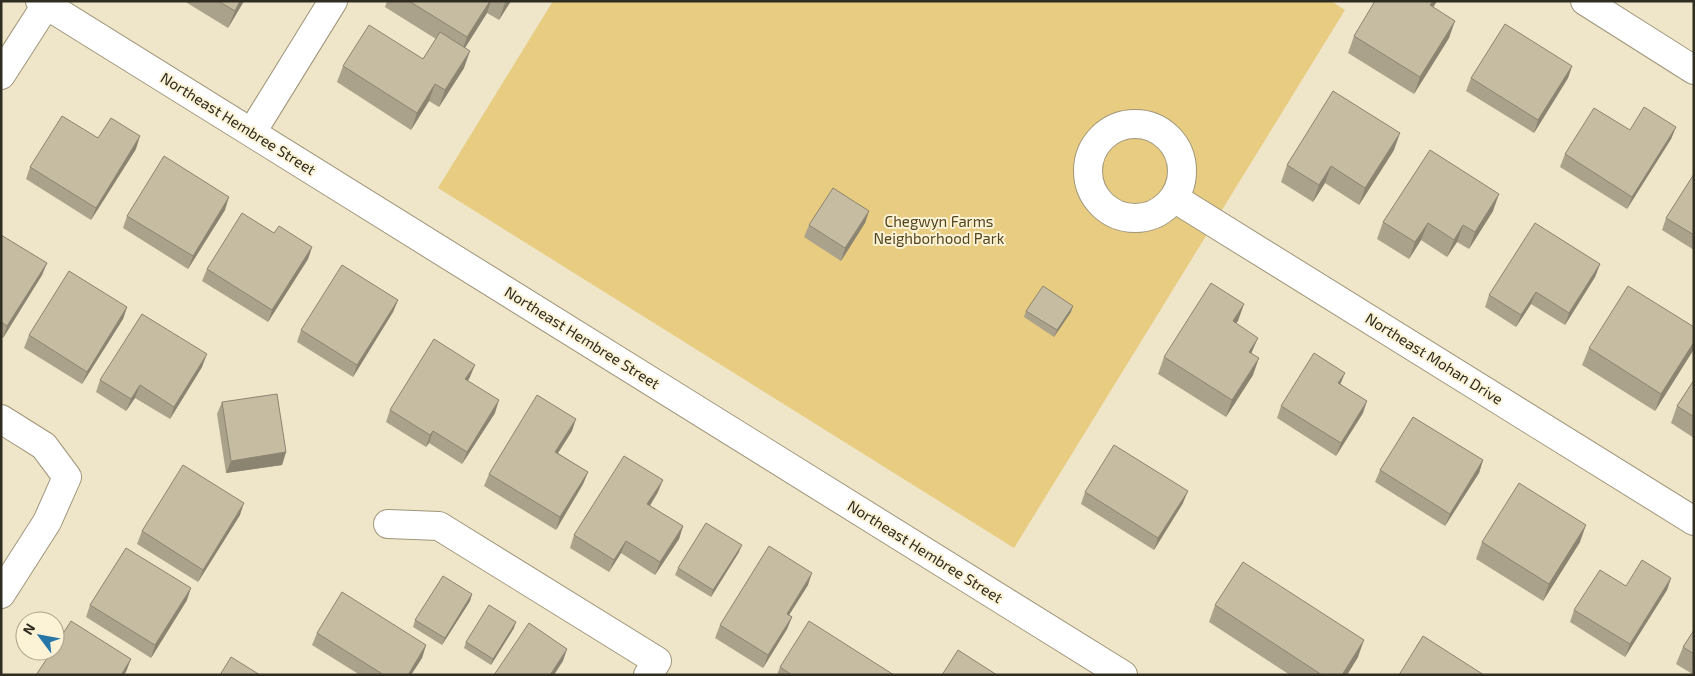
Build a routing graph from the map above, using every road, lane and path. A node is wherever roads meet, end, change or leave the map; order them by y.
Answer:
1 (333, 1) edge
2 (1584, 1) edge
3 (43, 3) edge
4 (1694, 70) edge
5 (1, 75) edge
6 (252, 132) junction
7 (1174, 198) dead end
8 (1, 419) edge
9 (1694, 521) edge
10 (388, 524) dead end
11 (1, 594) edge
12 (648, 675) edge
13 (1123, 675) edge

1 - 6 street
2 - 4 street
3 - 5 street
3 - 6 street, Northeast Hembree Street
6 - 13 street, Northeast Hembree Street
7 - 9 street, Northeast Mohan Drive
8 - 11 street
10 - 12 street

